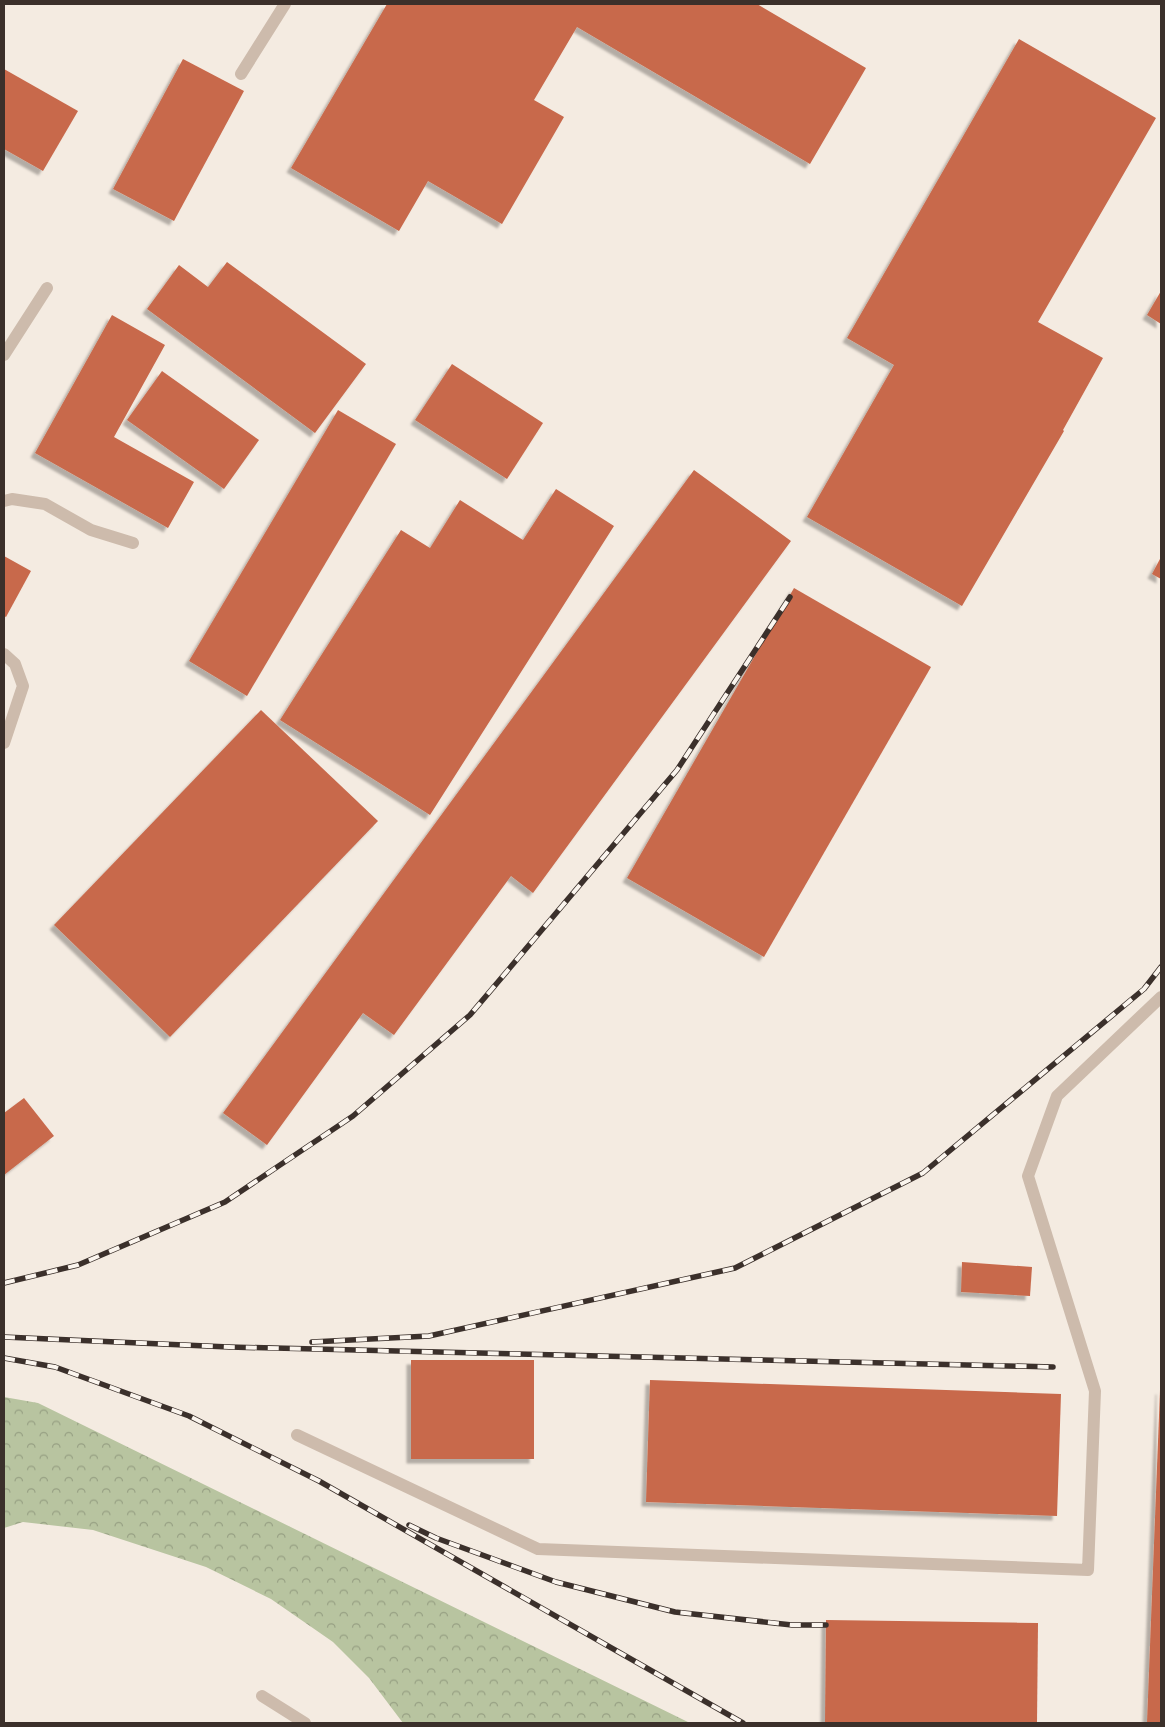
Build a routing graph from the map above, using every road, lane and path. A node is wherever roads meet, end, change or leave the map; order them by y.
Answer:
1 (285, 4) edge
2 (241, 74) dead end
3 (47, 288) dead end
4 (4, 355) edge
5 (4, 501) edge
6 (133, 543) dead end
7 (4, 654) edge
8 (4, 743) edge
9 (1161, 997) edge
10 (297, 1435) dead end
11 (262, 1696) dead end
12 (305, 1723) edge

1 - 2 lane
3 - 4 lane
5 - 6 lane
7 - 8 lane
9 - 10 lane
11 - 12 lane

